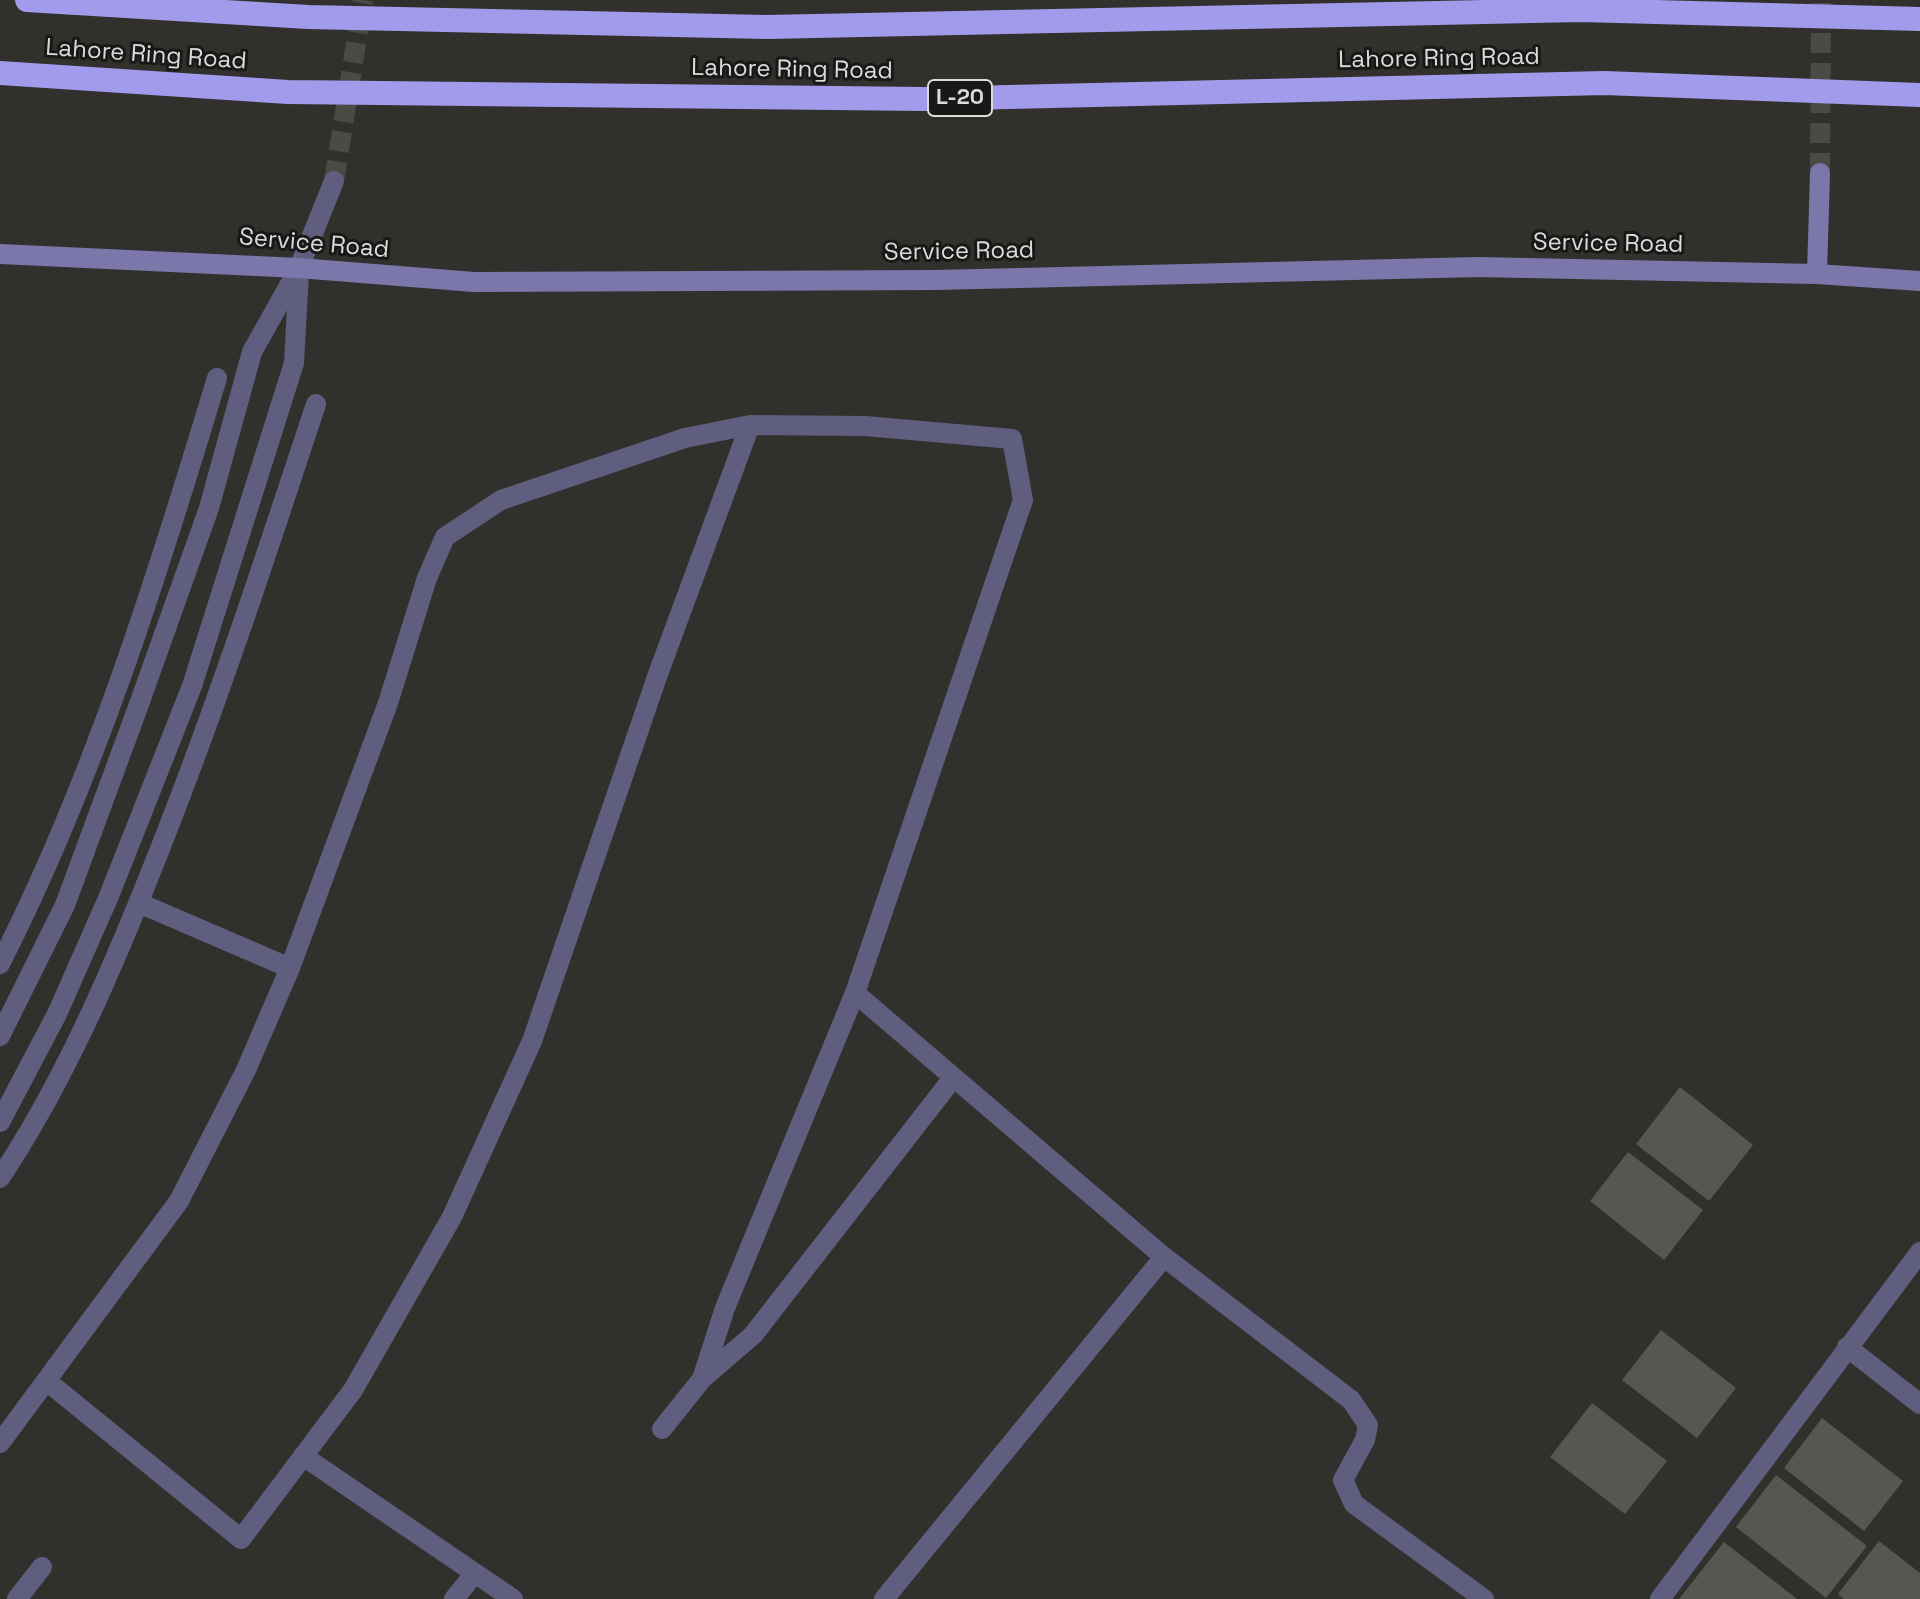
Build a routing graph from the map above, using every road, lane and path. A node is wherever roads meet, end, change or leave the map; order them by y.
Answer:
1 (27, 0) edge
2 (1920, 19) edge
3 (0, 73) edge
4 (1920, 95) edge
5 (1820, 173) tunnel mouth
6 (334, 181) tunnel mouth
7 (0, 254) edge
8 (299, 268) junction
9 (1817, 274) junction
10 (1920, 281) edge
11 (217, 378) dead end
12 (316, 404) dead end
13 (750, 425) junction
14 (35, 890) junction
15 (139, 903) junction
16 (65, 905) junction
17 (0, 964) edge
18 (290, 968) junction
19 (855, 993) junction
20 (0, 1036) edge
21 (953, 1078) junction
22 (0, 1122) edge
23 (25, 1140) junction
24 (0, 1178) edge
25 (1920, 1252) edge
26 (1164, 1257) junction
27 (1847, 1347) junction
28 (702, 1379) junction
29 (48, 1382) junction
30 (1920, 1404) edge
31 (662, 1429) dead end
32 (0, 1443) edge
33 (303, 1456) junction
34 (42, 1567) dead end
35 (475, 1573) junction
36 (17, 1599) edge
37 (454, 1599) edge
38 (513, 1599) edge
39 (884, 1599) edge
40 (1484, 1599) edge
41 (1660, 1599) edge

1 - 2 highway, Lahore Ring Road
3 - 4 highway, Lahore Ring Road / L-20
5 - 9 street
6 - 8 street
7 - 8 street, Service Road
8 - 9 street, Service Road
8 - 16 street
8 - 22 street
9 - 10 street, Service Road
11 - 14 street
12 - 15 street
13 - 18 street
13 - 19 street
13 - 33 street
14 - 16 street
14 - 17 street
15 - 18 street
15 - 23 street
16 - 20 street
18 - 29 street
19 - 21 street
19 - 28 street
21 - 26 street
21 - 28 street
22 - 23 street
23 - 24 street
25 - 27 street
26 - 39 street
26 - 40 street
27 - 30 street
27 - 41 street
28 - 31 street
29 - 32 street
29 - 33 street
33 - 35 street
34 - 36 street
35 - 37 street
35 - 38 street

